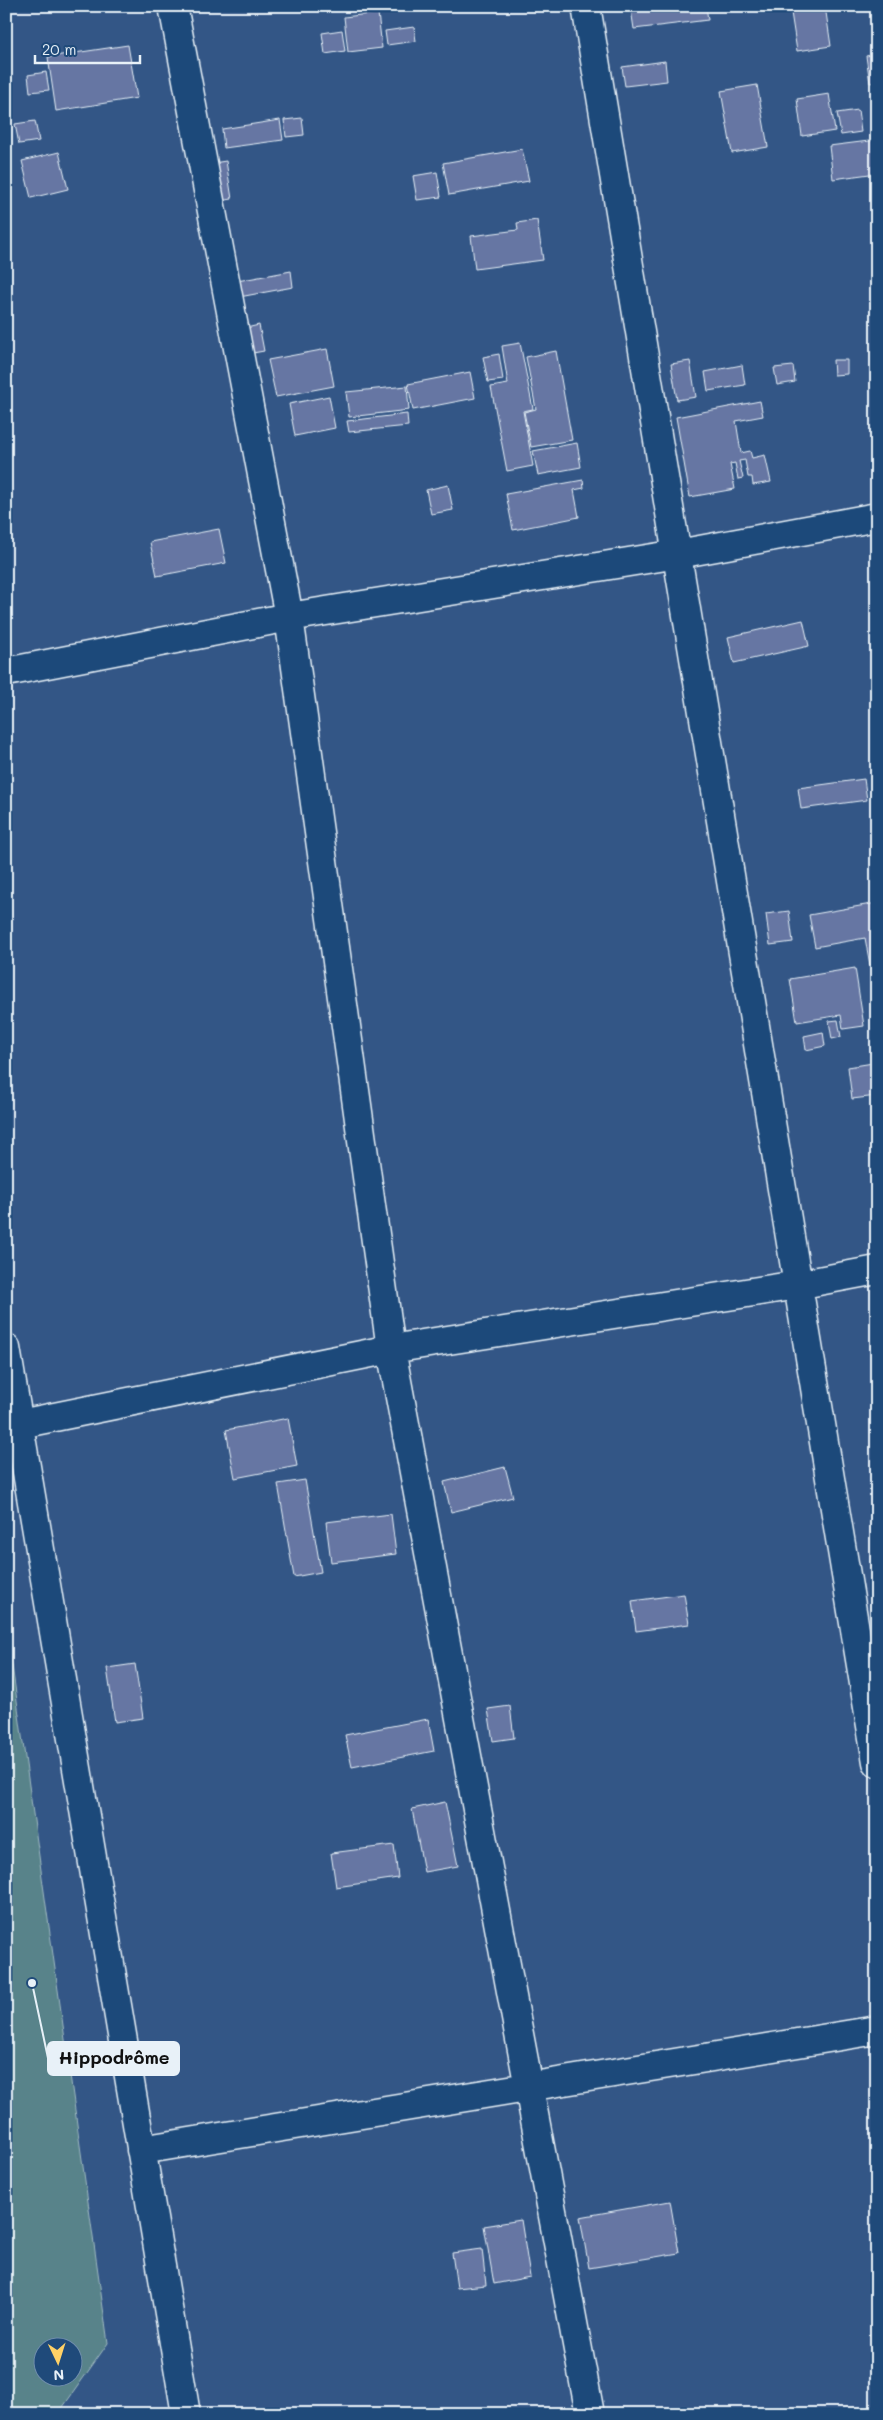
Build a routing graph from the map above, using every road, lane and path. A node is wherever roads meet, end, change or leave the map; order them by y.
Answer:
1 (173, 6) edge
2 (586, 6) edge
3 (877, 517) edge
4 (678, 554) junction
5 (289, 617) junction
6 (6, 672) edge
7 (877, 1270) edge
8 (797, 1285) junction
9 (6, 1348) edge
10 (391, 1349) junction
11 (20, 1424) junction
12 (877, 1762) edge
13 (877, 2030) edge
14 (528, 2087) junction
15 (141, 2150) junction
16 (186, 2414) edge
17 (590, 2414) edge

1 - 5 street
2 - 4 street
3 - 4 street
4 - 5 street
4 - 8 street
5 - 6 street
5 - 10 street
7 - 8 street
8 - 10 street
8 - 12 street
9 - 11 street
10 - 11 street
10 - 14 street
11 - 15 street
13 - 14 street
14 - 15 street
14 - 17 street
15 - 16 street

